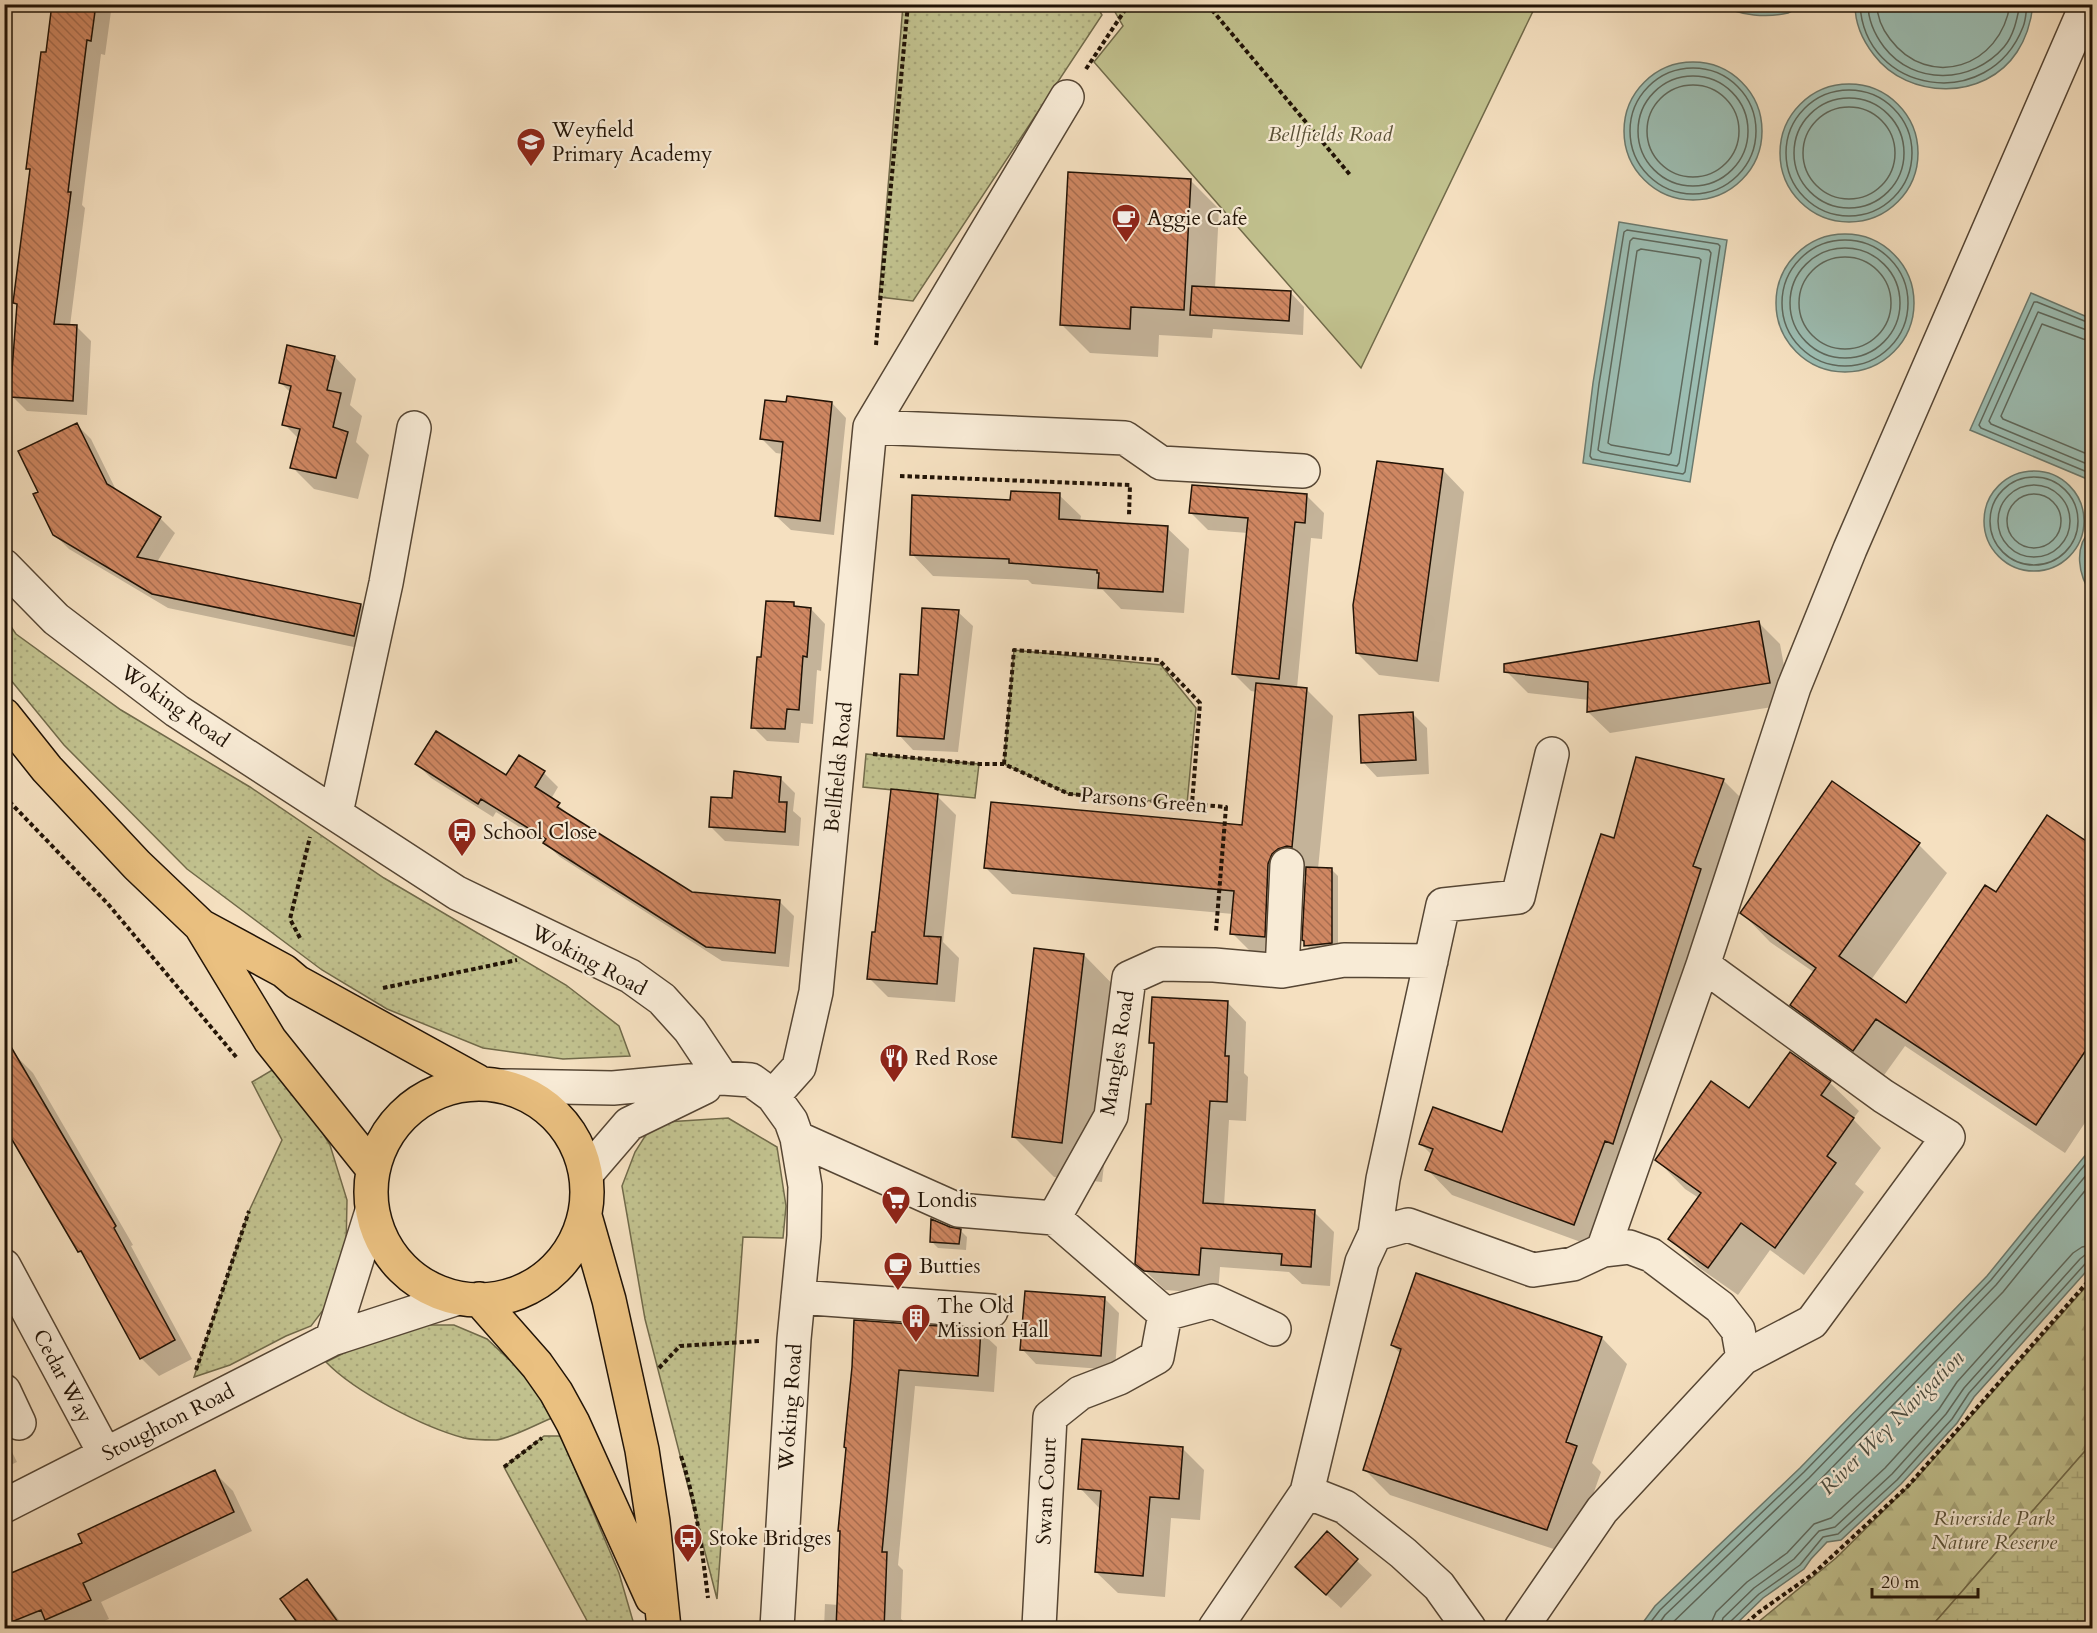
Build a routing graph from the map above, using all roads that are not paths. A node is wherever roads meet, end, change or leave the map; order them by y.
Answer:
1 (2087, 4) edge
2 (1067, 97) road end
3 (870, 427) junction
4 (414, 428) dead end
5 (1303, 471) dead end
6 (4, 566) edge
7 (4, 715) edge
8 (1552, 754) dead end
9 (327, 808) junction
10 (1287, 865) dead end
11 (201, 926) junction
12 (1431, 961) junction
13 (1703, 965) junction
14 (1282, 970) junction
15 (722, 1078) junction
16 (490, 1084) junction
17 (773, 1096) junction
18 (797, 1138) junction
19 (373, 1168) junction
20 (586, 1174) junction
21 (372, 1211) junction
22 (585, 1216) junction
23 (1054, 1218) junction
24 (1376, 1234) junction
25 (1603, 1250) junction
26 (4, 1266) edge
27 (798, 1297) junction
28 (467, 1299) junction
29 (991, 1311) dead end
30 (1165, 1314) junction
31 (1274, 1329) dead end
32 (332, 1339) junction
33 (1743, 1358) junction
34 (4, 1391) edge
35 (19, 1423) dead end
36 (105, 1454) junction
37 (1307, 1492) junction
38 (4, 1506) edge
39 (664, 1627) edge
40 (1039, 1627) edge
41 (777, 1629) edge
42 (1215, 1629) edge
43 (1469, 1629) edge
44 (1521, 1629) edge

1 - 13 street
2 - 3 street
3 - 5 street
3 - 17 street, Bellfields Road
4 - 9 street
6 - 9 street, Woking Road
7 - 11 main road
8 - 12 street
9 - 15 street, Woking Road
10 - 14 street
11 - 16 main road
11 - 19 main road
12 - 14 street
12 - 24 street
13 - 25 street
13 - 33 street
14 - 23 street, Mangles Road
15 - 16 street
15 - 17 street, Woking Road
15 - 20 street
16 - 19 main road
16 - 20 main road
17 - 18 street, Woking Road
18 - 23 street
18 - 27 street, Woking Road
19 - 21 main road
20 - 22 main road
21 - 28 main road
21 - 32 street
22 - 28 main road
22 - 39 main road
23 - 30 street
24 - 25 street
24 - 37 street
25 - 33 street
26 - 36 street, Cedar Way
27 - 29 street
27 - 41 street, Woking Road
28 - 32 street, Stoughton Road
28 - 39 main road
30 - 31 street
30 - 40 street, Swan Court
32 - 36 street, Stoughton Road
33 - 44 street
34 - 35 street
36 - 38 street, Stoughton Road
37 - 42 street
37 - 43 street

